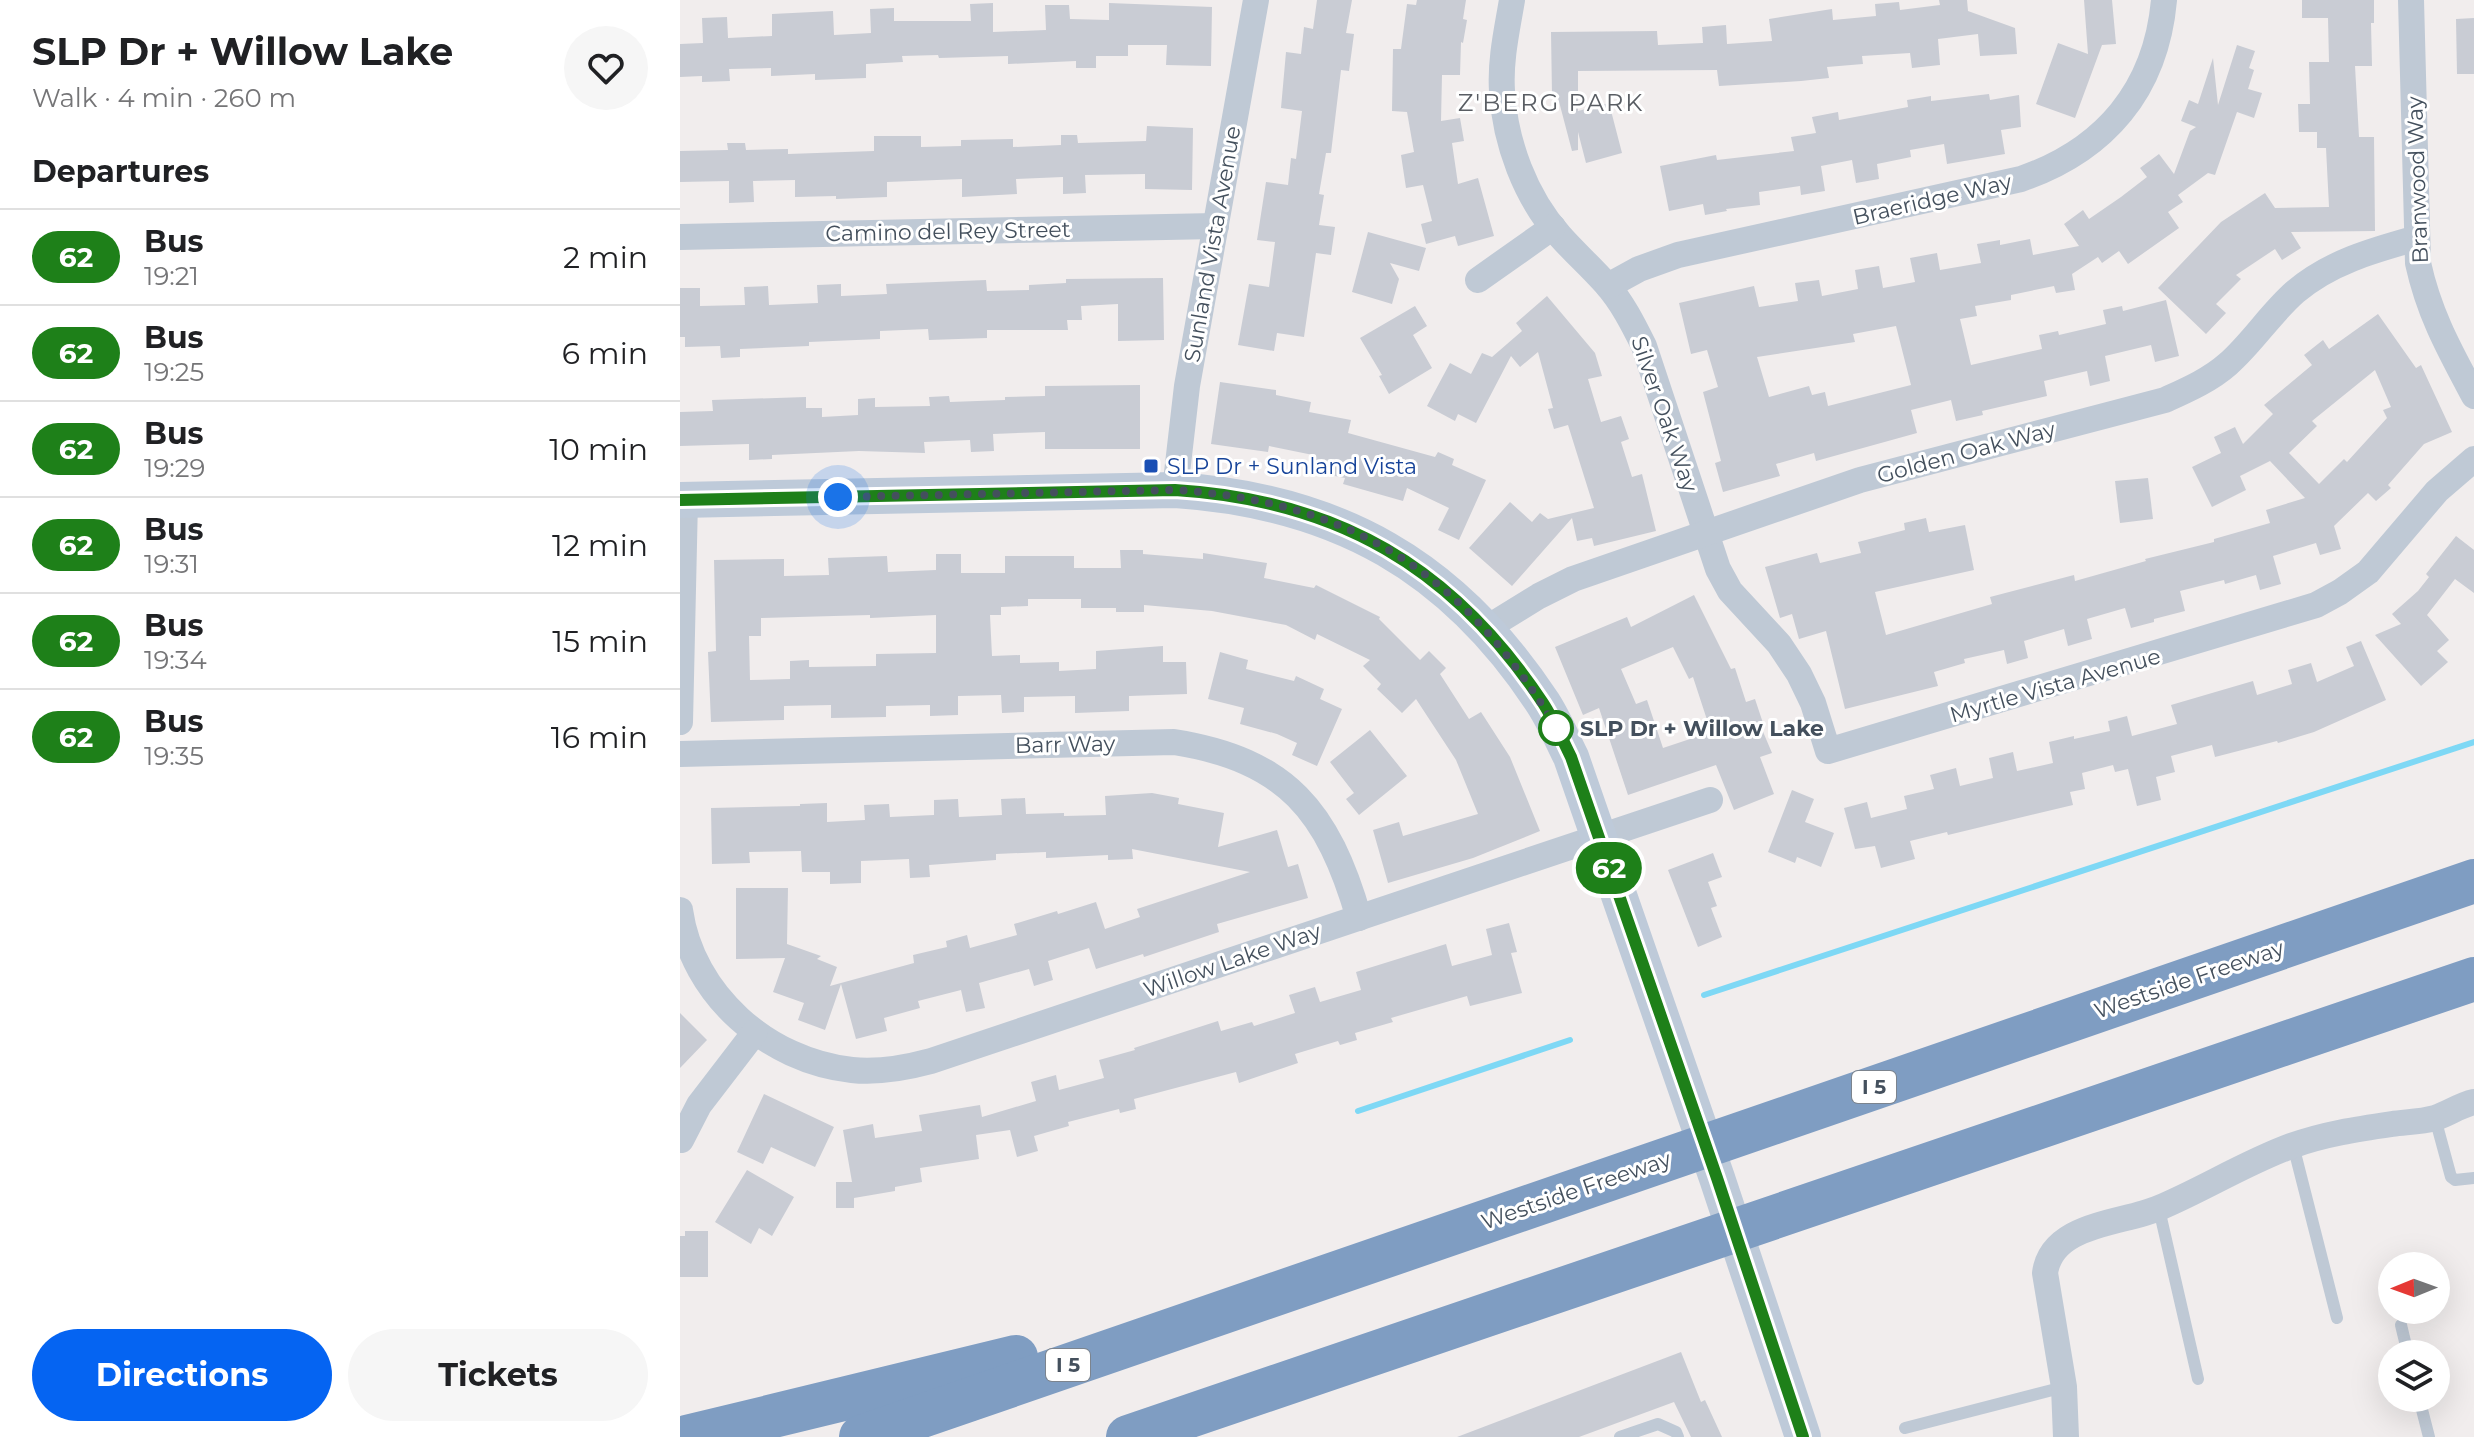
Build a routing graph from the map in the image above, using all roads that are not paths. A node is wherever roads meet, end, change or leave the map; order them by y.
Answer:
1 (1256, 0) edge
2 (1512, 0) edge
3 (2164, 0) edge
4 (2411, 0) edge
5 (1216, 226) junction
6 (1553, 227) junction
7 (680, 237) edge
8 (2417, 238) junction
9 (1478, 280) dead end
10 (1608, 286) junction
11 (2474, 396) edge
12 (2474, 459) edge
13 (1175, 490) junction
14 (682, 500) edge
15 (1705, 533) junction
16 (1487, 628) junction
17 (680, 722) edge
18 (680, 754) edge
19 (1710, 800) dead end
20 (1598, 838) junction
21 (2474, 881) edge
22 (680, 910) edge
23 (1359, 918) junction
24 (2474, 979) edge
25 (755, 1032) junction
26 (2474, 1102) edge
27 (2435, 1118) junction
28 (681, 1140) edge
29 (2293, 1145) junction
30 (2474, 1178) edge
31 (2159, 1209) junction
32 (1274, 1293) junction
33 (2337, 1318) dead end
34 (2401, 1325) dead end
35 (2405, 1340) edge
36 (1308, 1376) junction
37 (2198, 1379) dead end
38 (2064, 1387) junction
39 (2423, 1412) edge
40 (1905, 1428) dead end
41 (687, 1437) edge
42 (861, 1437) edge
43 (1128, 1437) edge
44 (1156, 1437) edge
45 (1620, 1437) edge
46 (1678, 1437) edge
47 (1803, 1437) edge
48 (2066, 1437) edge
49 (2429, 1437) edge

1 - 5 street, Sunland Vista Avenue
2 - 6 street, Silver Oak Way
3 - 10 street, Braeridge Way
4 - 8 street, Branwood Way
5 - 7 street, Camino del Rey Street
5 - 13 street, Sunland Vista Avenue
6 - 9 street
6 - 10 street, Silver Oak Way
8 - 11 street, Branwood Way
8 - 15 street, Golden Oak Way
10 - 15 street, Silver Oak Way
12 - 15 street, Myrtle Vista Avenue
13 - 14 street
13 - 16 street
14 - 17 street
15 - 16 street, Golden Oak Way
16 - 20 street
18 - 23 street, Barr Way
19 - 20 street, Willow Lake Way
20 - 23 street, Willow Lake Way
20 - 47 street
21 - 32 highway, Westside Freeway / I 5
22 - 25 street, Willow Lake Way
23 - 25 street, Willow Lake Way
24 - 36 highway
25 - 28 street
26 - 27 street
27 - 29 street
27 - 30 lane
29 - 31 street
29 - 33 lane
31 - 37 lane
31 - 38 street
32 - 41 highway
32 - 42 highway, Westside Freeway / I 5
34 - 35 lane
36 - 43 highway
36 - 44 highway
38 - 40 lane
38 - 48 street
39 - 49 lane
45 - 46 lane

